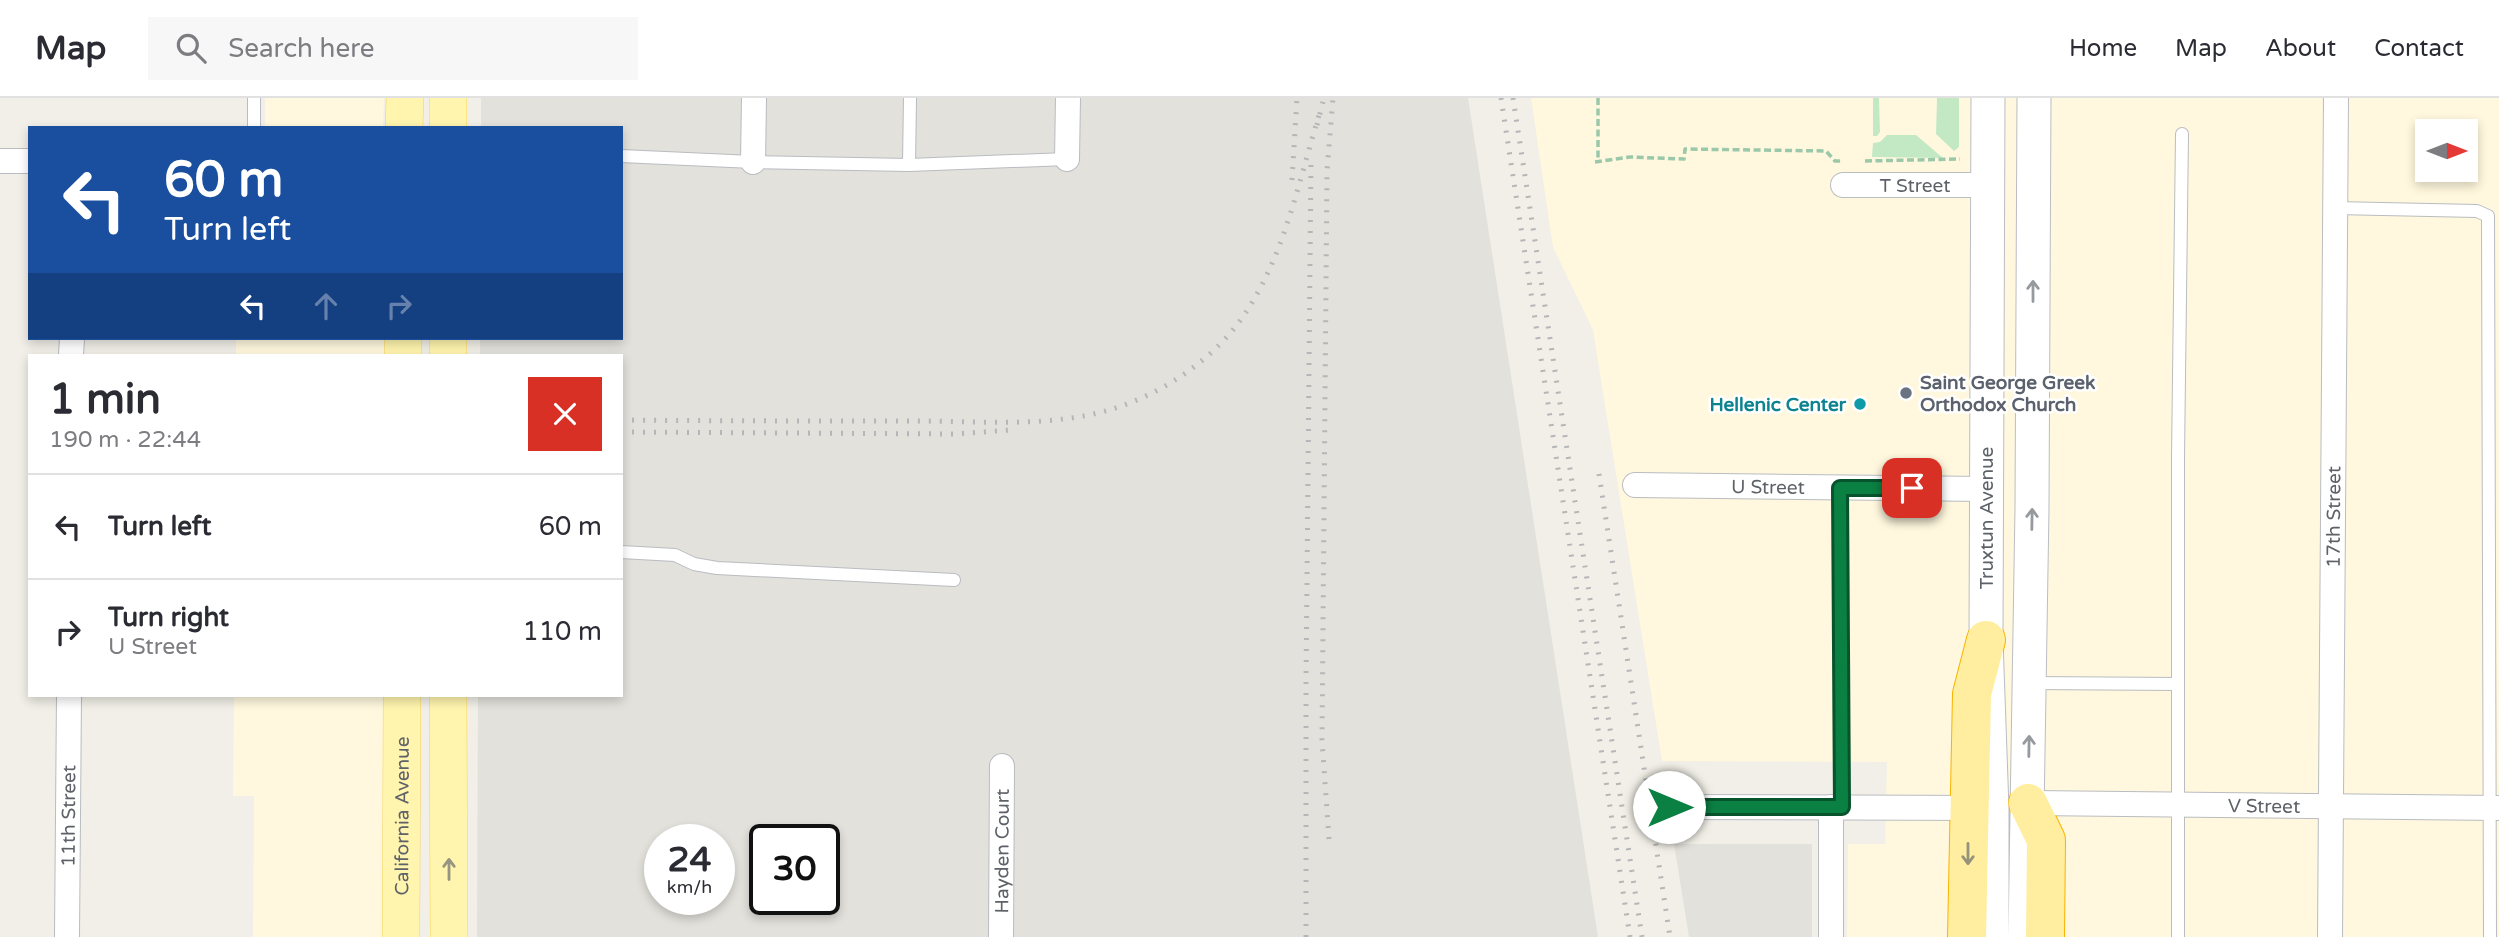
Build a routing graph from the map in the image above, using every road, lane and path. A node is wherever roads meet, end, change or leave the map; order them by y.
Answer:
1 (254, 98) edge
2 (405, 98) edge
3 (448, 98) edge
4 (754, 98) edge
5 (910, 98) edge
6 (1068, 98) edge
7 (1598, 98) edge
8 (1988, 98) edge
9 (2034, 98) edge
10 (2336, 98) edge
11 (254, 126) edge
12 (404, 126) edge
13 (448, 126) edge
14 (2182, 134) dead end
15 (623, 156) edge
16 (1067, 159) joint
17 (1961, 159) dead end
18 (0, 161) edge
19 (28, 161) edge
20 (1855, 161) dead end
21 (753, 162) junction
22 (909, 164) junction
23 (1843, 173) joint
24 (1987, 185) junction
25 (2335, 208) junction
26 (1635, 485) dead end
27 (1840, 488) junction
28 (1986, 489) junction
29 (2494, 500) edge
30 (623, 551) edge
31 (954, 580) dead end
32 (1986, 640) junction
33 (2029, 683) junction
34 (2179, 684) junction
35 (69, 697) edge
36 (402, 697) edge
37 (448, 697) edge
38 (1002, 766) dead end
39 (2179, 805) junction
40 (2331, 805) junction
41 (1996, 806) junction
42 (1669, 807) dead end
43 (1836, 807) junction
44 (2495, 808) edge
45 (68, 937) edge
46 (401, 937) edge
47 (449, 937) edge
48 (1001, 937) edge
49 (1831, 937) edge
50 (1967, 937) edge
51 (1992, 937) edge
52 (2025, 937) edge
53 (2045, 937) edge
54 (2178, 937) edge
55 (2330, 937) edge
56 (2490, 937) edge

1 - 11 lane
2 - 12 main road
3 - 13 main road
4 - 21 street
5 - 22 lane
6 - 16 street
7 - 23 path
8 - 24 main road, Truxtun Avenue
33 -> 9 main road
10 - 25 street, 17th Street
14 - 34 lane
15 - 21 lane
16 - 22 lane
17 - 20 path
18 - 19 street
21 - 22 lane
23 - 24 street, T Street
24 - 28 main road, Truxtun Avenue
25 - 29 lane
25 - 40 street, 17th Street
26 - 27 street, U Street
27 - 28 street, U Street
27 - 43 lane
28 - 32 main road, Truxtun Avenue
29 - 44 lane
30 - 31 lane
32 - 41 highway
32 - 41 main road
33 - 34 lane
41 -> 33 main road
34 - 39 lane
35 - 45 street, 11th Street
36 - 46 main road, California Avenue
47 -> 37 main road
38 - 48 street, Hayden Court
39 - 40 street, V Street
39 - 41 street, V Street
39 - 54 lane
40 - 44 street, V Street
40 - 55 street, 17th Street
41 - 43 street, V Street
41 -> 50 highway
41 - 51 main road
41 - 52 main road
41 - 53 highway
42 - 43 street, V Street
43 - 49 street
44 - 56 lane

